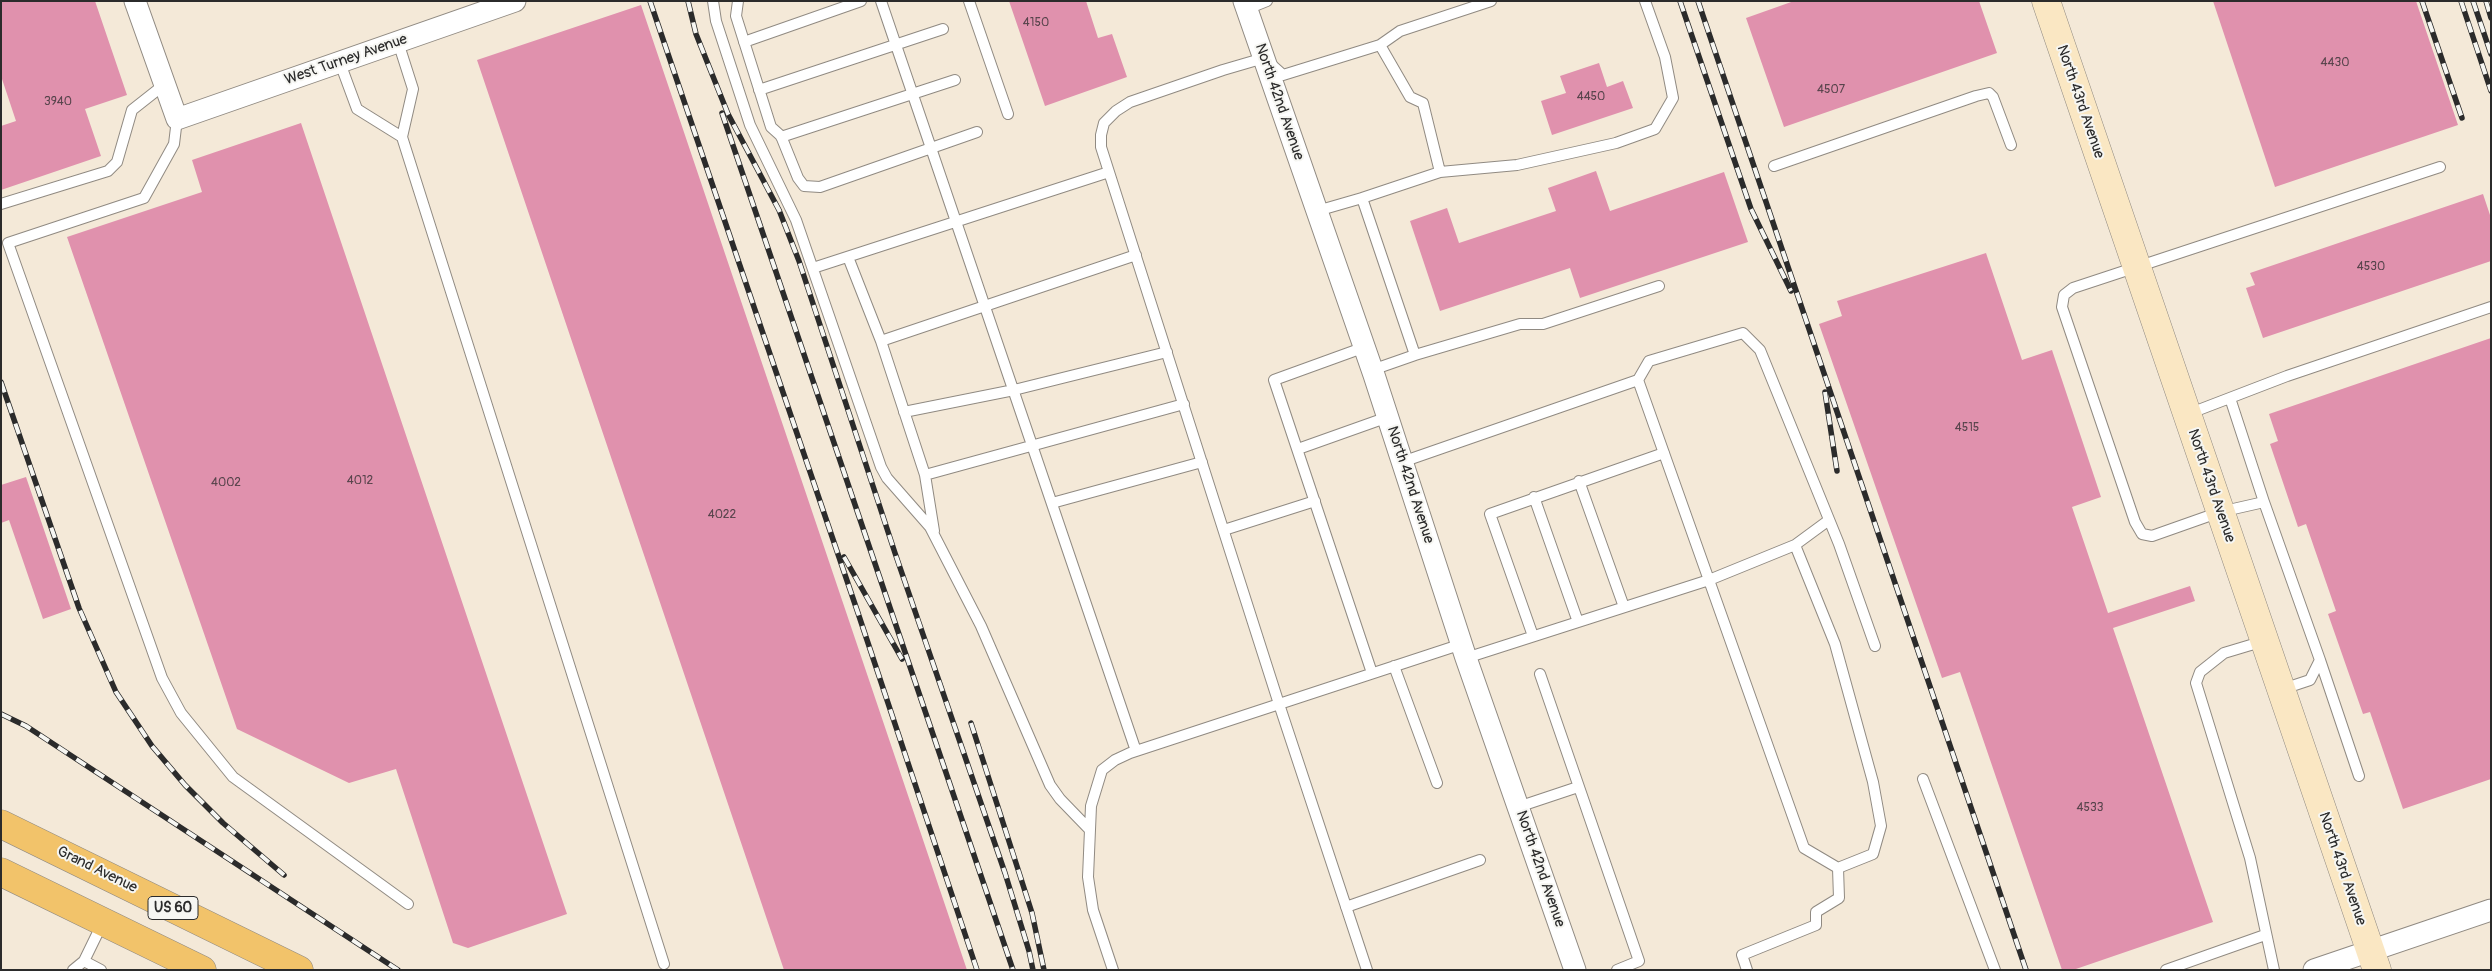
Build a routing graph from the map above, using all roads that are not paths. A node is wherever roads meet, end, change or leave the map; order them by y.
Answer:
1 (135, 1) edge
2 (515, 1) edge
3 (713, 1) edge
4 (738, 1) edge
5 (860, 1) edge
6 (881, 1) edge
7 (969, 1) edge
8 (1267, 1) edge
9 (1491, 1) edge
10 (1645, 1) edge
11 (2046, 1) edge
12 (1245, 5) edge
13 (942, 29) dead end
14 (398, 42) junction
15 (744, 42) junction
16 (896, 44) junction
17 (1380, 45) junction
18 (1264, 58) junction
19 (340, 63) junction
20 (955, 80) dead end
21 (165, 84) junction
22 (760, 90) junction
23 (912, 94) junction
24 (1008, 114) dead end
25 (177, 119) junction
26 (977, 132) dead end
27 (402, 137) junction
28 (781, 137) junction
29 (2011, 145) dead end
30 (931, 148) junction
31 (1774, 166) dead end
32 (2440, 167) dead end
33 (1109, 172) junction
34 (1440, 172) junction
35 (1362, 198) junction
36 (1, 204) edge
37 (1317, 211) junction
38 (956, 222) junction
39 (1136, 255) junction
40 (848, 257) junction
41 (813, 268) junction
42 (2137, 268) junction
43 (1659, 286) dead end
44 (985, 305) junction
45 (2491, 307) edge
46 (881, 341) junction
47 (1365, 347) junction
48 (1167, 352) junction
49 (1415, 355) junction
50 (1372, 370) junction
51 (1638, 380) junction
52 (1014, 390) junction
53 (2230, 398) junction
54 (1184, 404) junction
55 (904, 412) junction
56 (2187, 415) junction
57 (1388, 417) junction
58 (1032, 446) junction
59 (1298, 449) junction
60 (1664, 453) junction
61 (1202, 462) junction
62 (1402, 462) junction
63 (924, 475) junction
64 (1579, 481) junction
65 (1534, 498) junction
66 (1315, 501) junction
67 (2264, 502) junction
68 (1052, 503) junction
69 (2220, 512) junction
70 (1829, 520) junction
71 (1224, 530) junction
72 (935, 537) junction
73 (1794, 545) junction
74 (1710, 580) junction
75 (1624, 607) junction
76 (1578, 622) junction
77 (1533, 636) junction
78 (2264, 641) junction
79 (1875, 646) dead end
80 (1464, 651) junction
81 (2320, 660) junction
82 (1394, 666) junction
83 (1372, 673) junction
84 (1540, 674) dead end
85 (2281, 690) junction
86 (1279, 704) junction
87 (1136, 751) junction
88 (2359, 776) dead end
89 (1923, 779) dead end
90 (1437, 783) dead end
91 (1578, 787) junction
92 (1518, 807) junction
93 (1, 824) edge
94 (1090, 830) junction
95 (1480, 860) dead end
96 (1838, 868) junction
97 (1, 872) edge
98 (408, 904) dead end
99 (1346, 907) junction
100 (2491, 910) edge
101 (103, 921) junction
102 (2266, 935) junction
103 (2374, 960) edge
104 (84, 961) junction
105 (664, 964) dead end
106 (72, 970) edge
107 (101, 970) edge
108 (202, 970) edge
109 (299, 970) edge
110 (1113, 970) edge
111 (1367, 970) edge
112 (1575, 970) edge
113 (1617, 970) edge
114 (1747, 970) edge
115 (1995, 970) edge
116 (2166, 970) edge
117 (2274, 970) edge
118 (2314, 970) edge

1 - 21 street
2 - 14 street, West Turney Avenue
3 - 41 lane
4 - 15 lane
5 - 15 lane
6 - 16 lane
7 - 24 lane
8 - 12 lane
9 - 17 lane
10 - 34 lane
11 - 42 main road, North 43rd Avenue
12 - 18 street, North 42nd Avenue
13 - 16 lane
14 - 19 street, West Turney Avenue
14 - 27 lane
15 - 22 lane
16 - 22 lane
16 - 23 lane
17 - 18 lane
17 - 34 lane
18 - 33 lane
18 - 37 street, North 42nd Avenue
19 - 25 street, West Turney Avenue
19 - 27 lane
20 - 23 lane
21 - 25 street
21 - 36 lane
22 - 28 lane
23 - 28 lane
23 - 30 lane
25 - 98 lane
26 - 30 lane
27 - 105 lane
28 - 30 lane
29 - 31 lane
30 - 38 lane
32 - 42 lane
33 - 38 lane
33 - 39 lane
34 - 35 lane
35 - 37 lane
35 - 49 lane
37 - 47 street, North 42nd Avenue
38 - 40 lane
38 - 44 lane
39 - 44 lane
39 - 48 lane
40 - 41 lane
40 - 46 lane
41 - 72 lane
42 - 56 main road, North 43rd Avenue
42 - 69 lane
43 - 49 lane
44 - 46 lane
44 - 52 lane
45 - 53 lane
46 - 55 lane
47 - 50 street, North 42nd Avenue
47 - 59 lane
48 - 52 lane
48 - 54 lane
49 - 50 lane
50 - 57 street, North 42nd Avenue
51 - 60 lane
51 - 62 lane
51 - 70 lane
52 - 55 lane
52 - 58 lane
53 - 56 lane
53 - 67 lane
54 - 58 lane
54 - 61 lane
55 - 63 lane
56 - 69 main road, North 43rd Avenue
57 - 59 lane
57 - 62 street, North 42nd Avenue
58 - 63 lane
58 - 68 lane
59 - 66 lane
60 - 64 lane
60 - 74 lane
61 - 68 lane
61 - 71 lane
62 - 80 street, North 42nd Avenue
63 - 72 lane
64 - 65 lane
64 - 75 lane
65 - 76 lane
65 - 77 lane
66 - 71 lane
66 - 83 lane
67 - 69 lane
67 - 81 lane
68 - 87 lane
69 - 78 main road, North 43rd Avenue
70 - 73 lane
70 - 79 lane
71 - 86 lane
72 - 94 lane
73 - 74 lane
73 - 96 lane
74 - 75 lane
74 - 96 lane
75 - 76 lane
76 - 77 lane
77 - 80 lane
78 - 85 main road, North 43rd Avenue
78 - 102 lane
80 - 82 lane
80 - 92 street, North 42nd Avenue
81 - 85 lane
81 - 88 lane
82 - 83 lane
82 - 90 lane
83 - 86 lane
84 - 91 lane
85 - 103 main road, North 43rd Avenue
86 - 87 lane
86 - 99 lane
87 - 94 lane
89 - 115 lane
91 - 92 lane
91 - 113 lane
92 - 112 street, North 42nd Avenue
93 - 109 highway, Grand Avenue / US 60
94 - 110 lane
95 - 99 lane
96 - 114 lane
97 - 101 highway, US 60
99 - 111 lane
100 - 103 street
101 - 104 lane
101 - 108 highway, US 60
102 - 116 lane
102 - 117 lane
103 - 118 street
104 - 106 lane
104 - 107 lane

